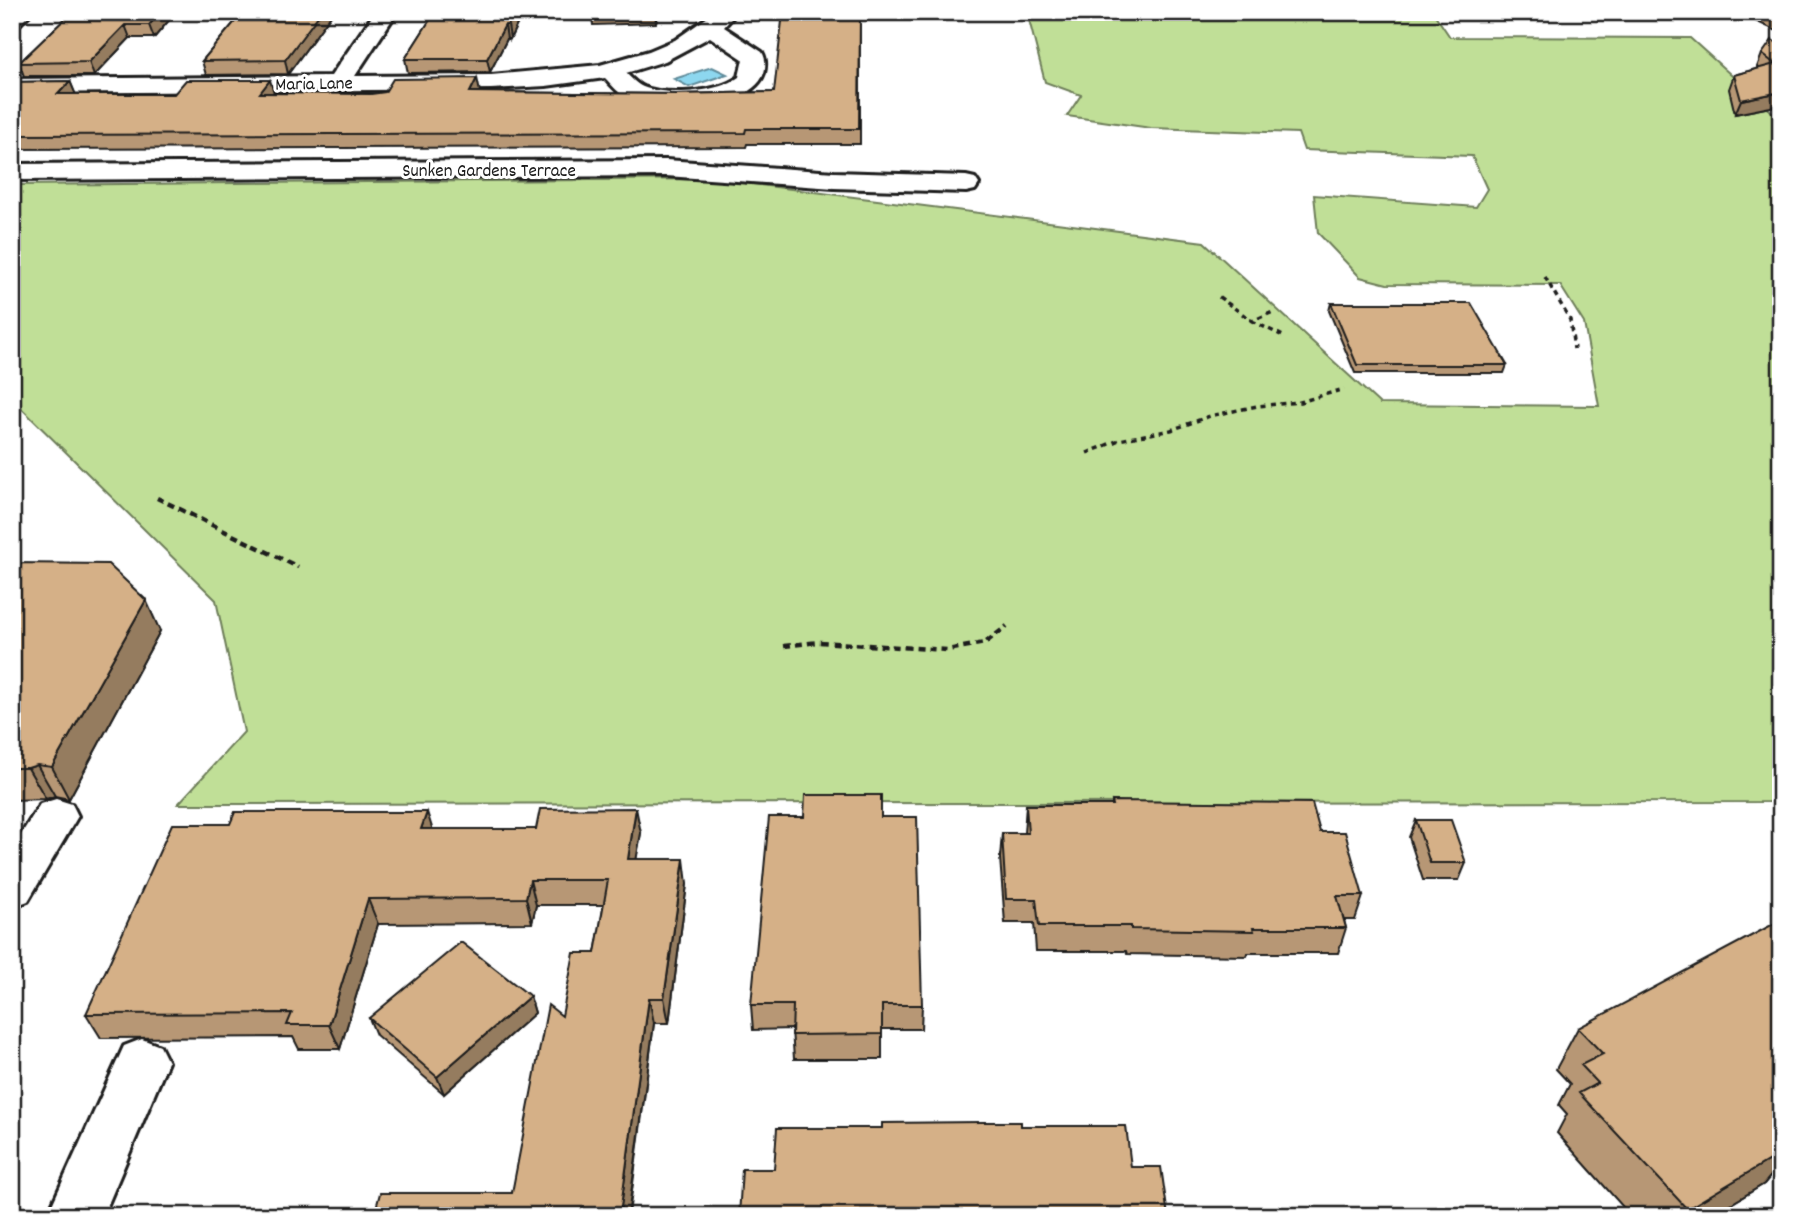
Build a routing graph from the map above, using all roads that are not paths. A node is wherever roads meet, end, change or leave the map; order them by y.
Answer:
1 (21, 12) edge
2 (386, 12) edge
3 (12, 19) edge
4 (718, 20) edge
5 (609, 69) junction
6 (339, 82) junction
7 (12, 86) edge
8 (12, 172) edge
9 (966, 184) dead end
10 (56, 816) dead end
11 (12, 888) edge
12 (142, 1062) dead end
13 (75, 1216) edge

1 - 3 street
2 - 6 street
4 - 5 street, Maria Lane
4 - 5 street
5 - 6 street, Maria Lane
6 - 7 street, Maria Lane
8 - 9 street, Sunken Gardens Terrace
10 - 11 street
12 - 13 street

